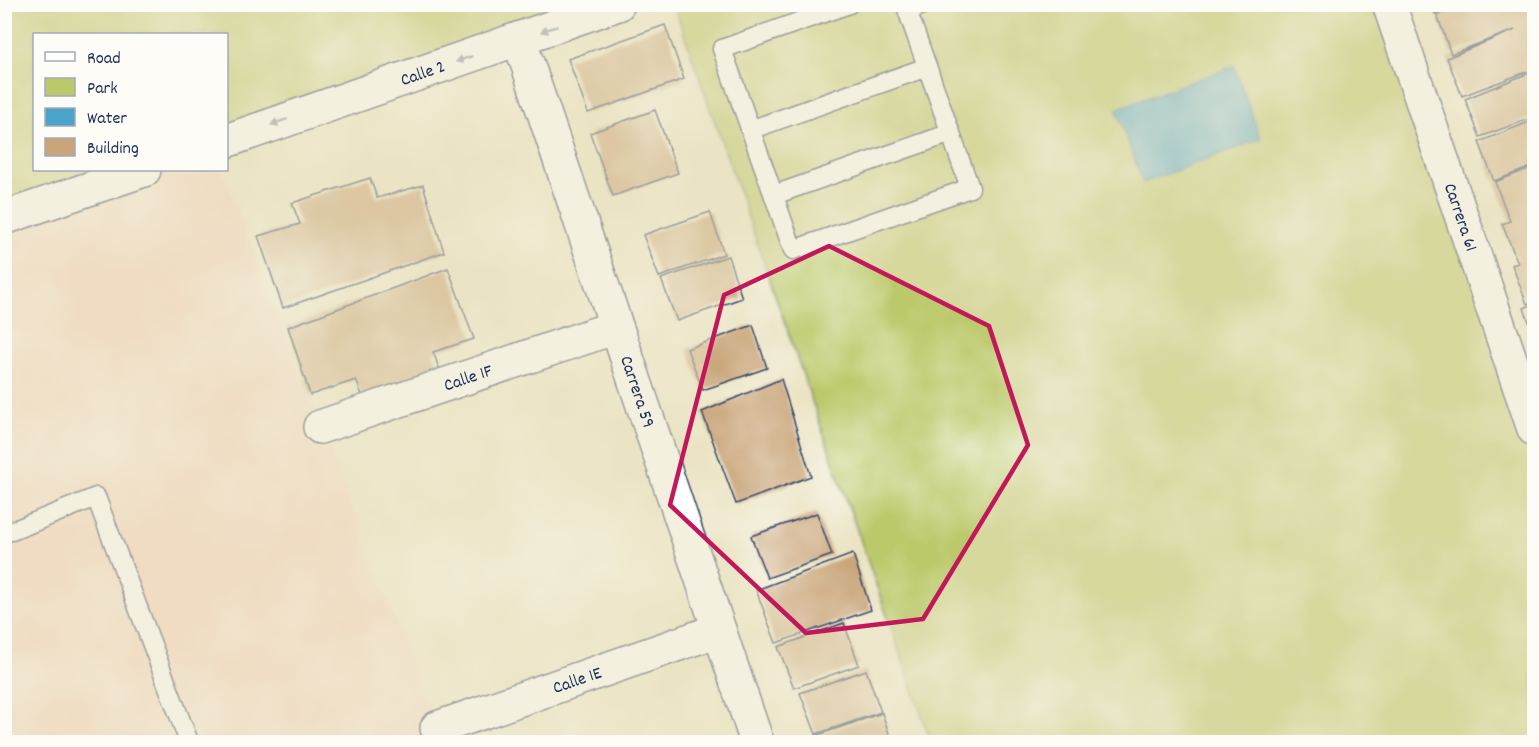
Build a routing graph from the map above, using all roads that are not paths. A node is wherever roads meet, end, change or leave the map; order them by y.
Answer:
1 (618, 4) edge
2 (849, 4) edge
3 (925, 4) edge
4 (1389, 4) edge
5 (907, 8) edge
6 (519, 39) junction
7 (927, 67) junction
8 (750, 130) junction
9 (951, 133) junction
10 (228, 140) edge
11 (141, 171) edge
12 (774, 195) junction
13 (4, 218) edge
14 (616, 327) junction
15 (321, 427) dead end
16 (1534, 429) edge
17 (12, 531) dead end
18 (719, 630) junction
19 (436, 728) dead end
20 (189, 742) edge
21 (757, 742) edge

1 -> 6 street, Calle 2
2 - 8 lane
3 - 5 lane
4 - 16 street, Carrera 61
5 - 7 lane
6 -> 10 street, Calle 2
6 - 14 street, Carrera 59
7 - 8 lane
7 - 9 lane
8 - 12 lane
9 - 12 lane
9 - 12 lane
11 - 13 street
14 - 15 street, Calle 1F
14 - 18 street, Carrera 59
17 - 20 lane
18 - 19 street, Calle 1E
18 - 21 street, Carrera 59

